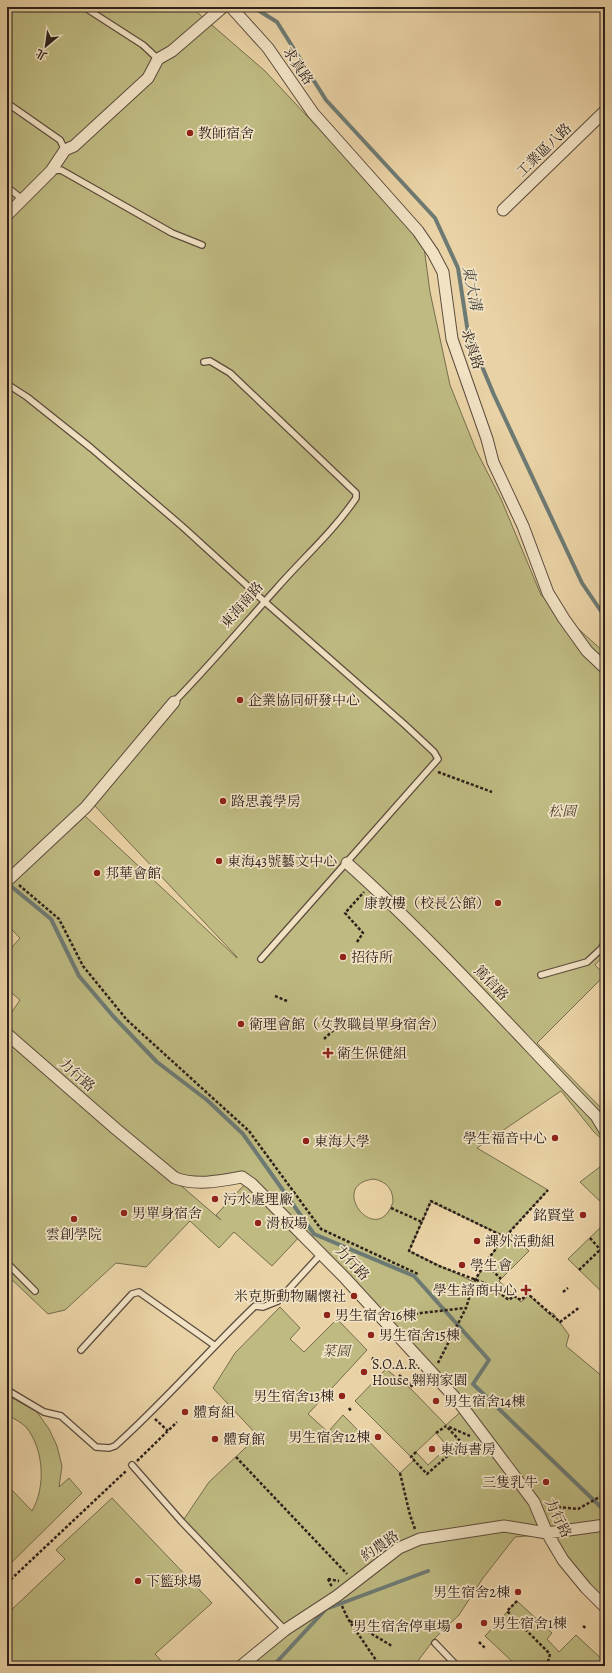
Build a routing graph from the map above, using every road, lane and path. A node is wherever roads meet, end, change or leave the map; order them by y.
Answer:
1 (84, 7) edge
2 (223, 7) edge
3 (231, 7) edge
4 (158, 59) junction
5 (7, 103) edge
6 (605, 110) edge
7 (65, 150) junction
8 (52, 171) junction
9 (7, 187) edge
10 (22, 199) junction
11 (503, 210) dead end
12 (7, 215) edge
13 (202, 245) dead end
14 (204, 362) dead end
15 (7, 384) edge
16 (265, 602) junction
17 (605, 668) edge
18 (174, 702) joint
19 (431, 770) junction
20 (492, 792) dead end
21 (347, 862) junction
22 (9, 880) edge
23 (371, 884) junction
24 (605, 941) edge
25 (357, 942) dead end
26 (261, 959) dead end
27 (541, 975) dead end
28 (275, 996) dead end
29 (287, 1001) dead end
30 (345, 1019) dead end
31 (7, 1034) edge
32 (324, 1039) dead end
33 (605, 1131) edge
34 (548, 1190) dead end
35 (391, 1208) dead end
36 (422, 1222) junction
37 (505, 1236) junction
38 (590, 1238) dead end
39 (605, 1245) edge
40 (600, 1250) junction
41 (321, 1254) junction
42 (605, 1255) edge
43 (7, 1263) edge
44 (485, 1263) junction
45 (579, 1270) dead end
46 (418, 1274) dead end
47 (501, 1279) dead end
48 (568, 1288) dead end
49 (35, 1291) dead end
50 (563, 1292) dead end
51 (466, 1308) junction
52 (580, 1308) dead end
53 (388, 1317) dead end
54 (214, 1345) junction
55 (81, 1350) dead end
56 (433, 1374) junction
57 (399, 1375) dead end
58 (421, 1375) dead end
59 (410, 1385) junction
60 (414, 1388) dead end
61 (7, 1390) edge
62 (349, 1408) dead end
63 (352, 1411) dead end
64 (150, 1414) junction
65 (177, 1422) dead end
66 (446, 1426) junction
67 (168, 1431) junction
68 (436, 1433) dead end
69 (473, 1438) dead end
70 (416, 1452) dead end
71 (236, 1457) dead end
72 (132, 1465) junction
73 (400, 1473) dead end
74 (604, 1494) edge
75 (538, 1510) junction
76 (410, 1515) dead end
77 (605, 1525) edge
78 (547, 1532) junction
79 (355, 1582) junction
80 (7, 1583) edge
81 (517, 1601) dead end
82 (605, 1607) edge
83 (584, 1626) dead end
84 (587, 1629) dead end
85 (285, 1630) junction
86 (479, 1642) dead end
87 (435, 1643) dead end
88 (392, 1646) dead end
89 (485, 1648) dead end
90 (241, 1666) edge
91 (380, 1666) edge
92 (457, 1666) edge
93 (547, 1666) edge

1 - 4 lane
2 - 4 street
3 - 17 street, 求真路
4 - 7 street
5 - 7 lane
6 - 11 street, 工業區八路
7 - 8 street
8 - 10 street
8 - 13 lane
9 - 10 lane
10 - 12 street
14 - 16 lane, 東海南路
15 - 16 lane
16 - 18 lane, 東海南路
16 - 19 lane
18 - 22 street, 東海南路
19 - 20 path
19 - 21 lane
21 - 23 street, 篤信路
21 - 26 lane
22 - 46 path
23 - 25 path
23 - 33 street, 篤信路
24 - 27 lane
28 - 29 path
30 - 32 path
31 - 41 street, 力行路
34 - 37 path
35 - 36 path
36 - 37 path
36 - 52 path
37 - 44 path
38 - 40 path
39 - 40 path
40 - 42 path
40 - 45 path
41 - 54 lane
41 - 56 street, 力行路
43 - 49 lane
44 - 47 path
44 - 51 path
48 - 50 path
51 - 53 path
51 - 56 path
54 - 55 lane
54 - 64 lane
56 - 75 street, 力行路
57 - 59 path
58 - 59 path
59 - 60 path
61 - 64 lane
62 - 63 path
64 - 67 path
65 - 67 path
66 - 68 path
66 - 69 path
66 - 70 path
67 - 72 path
71 - 79 path
72 - 80 path
72 - 85 lane
73 - 76 path
74 - 75 path
75 - 78 street, 力行路
77 - 78 street, 約農路
78 - 79 street, 約農路
78 - 82 street, 力行路
79 - 85 street, 約農路
81 - 93 path
83 - 84 path
85 - 90 street, 約農路
86 - 89 path
87 - 92 lane
88 - 91 path

